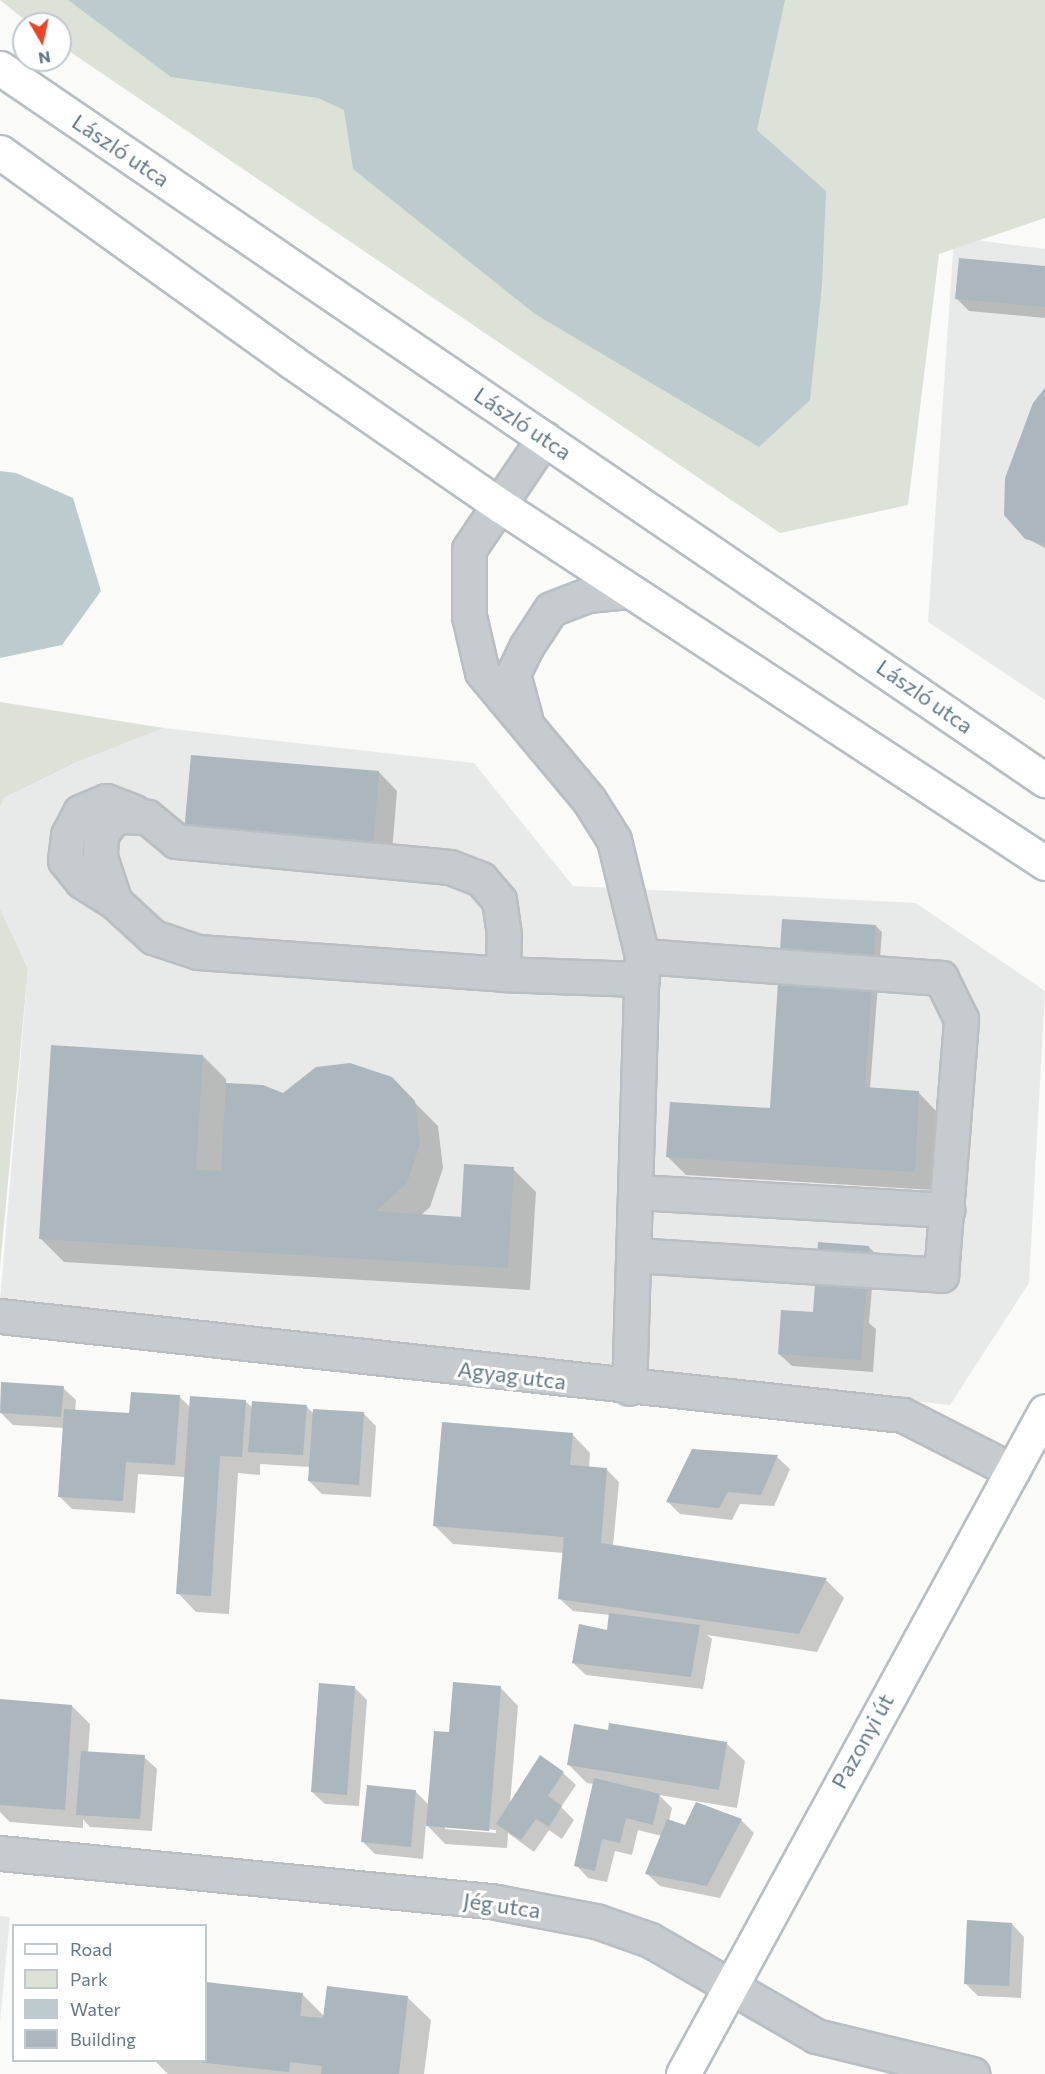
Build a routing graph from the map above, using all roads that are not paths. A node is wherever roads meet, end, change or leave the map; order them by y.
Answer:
1 (0, 68) edge
2 (0, 152) edge
3 (544, 438) junction
4 (501, 506) junction
5 (629, 591) junction
6 (527, 725) junction
7 (1045, 780) edge
8 (1045, 863) edge
9 (642, 968) junction
10 (503, 974) junction
11 (637, 1192) junction
12 (947, 1210) junction
13 (634, 1255) junction
14 (0, 1316) edge
15 (628, 1388) junction
16 (1045, 1411) edge
17 (1013, 1471) junction
18 (0, 1853) edge
19 (731, 1988) junction
20 (683, 2074) edge
21 (972, 2074) edge

1 - 3 main road, László utca
2 - 4 main road
3 - 4 street
3 - 7 main road, László utca
4 - 5 main road
4 - 6 street
5 - 6 street
5 - 8 main road
6 - 9 street
9 - 10 street
9 - 11 street
9 - 12 street
10 - 10 street
11 - 12 street
11 - 13 street
12 - 13 street
13 - 15 street
14 - 15 street, Agyag utca
15 - 17 street, Agyag utca
16 - 17 main road, Pazonyi út
17 - 19 main road, Pazonyi út
18 - 19 street, Jég utca
19 - 20 main road, Pazonyi út
19 - 21 street, Jég utca

